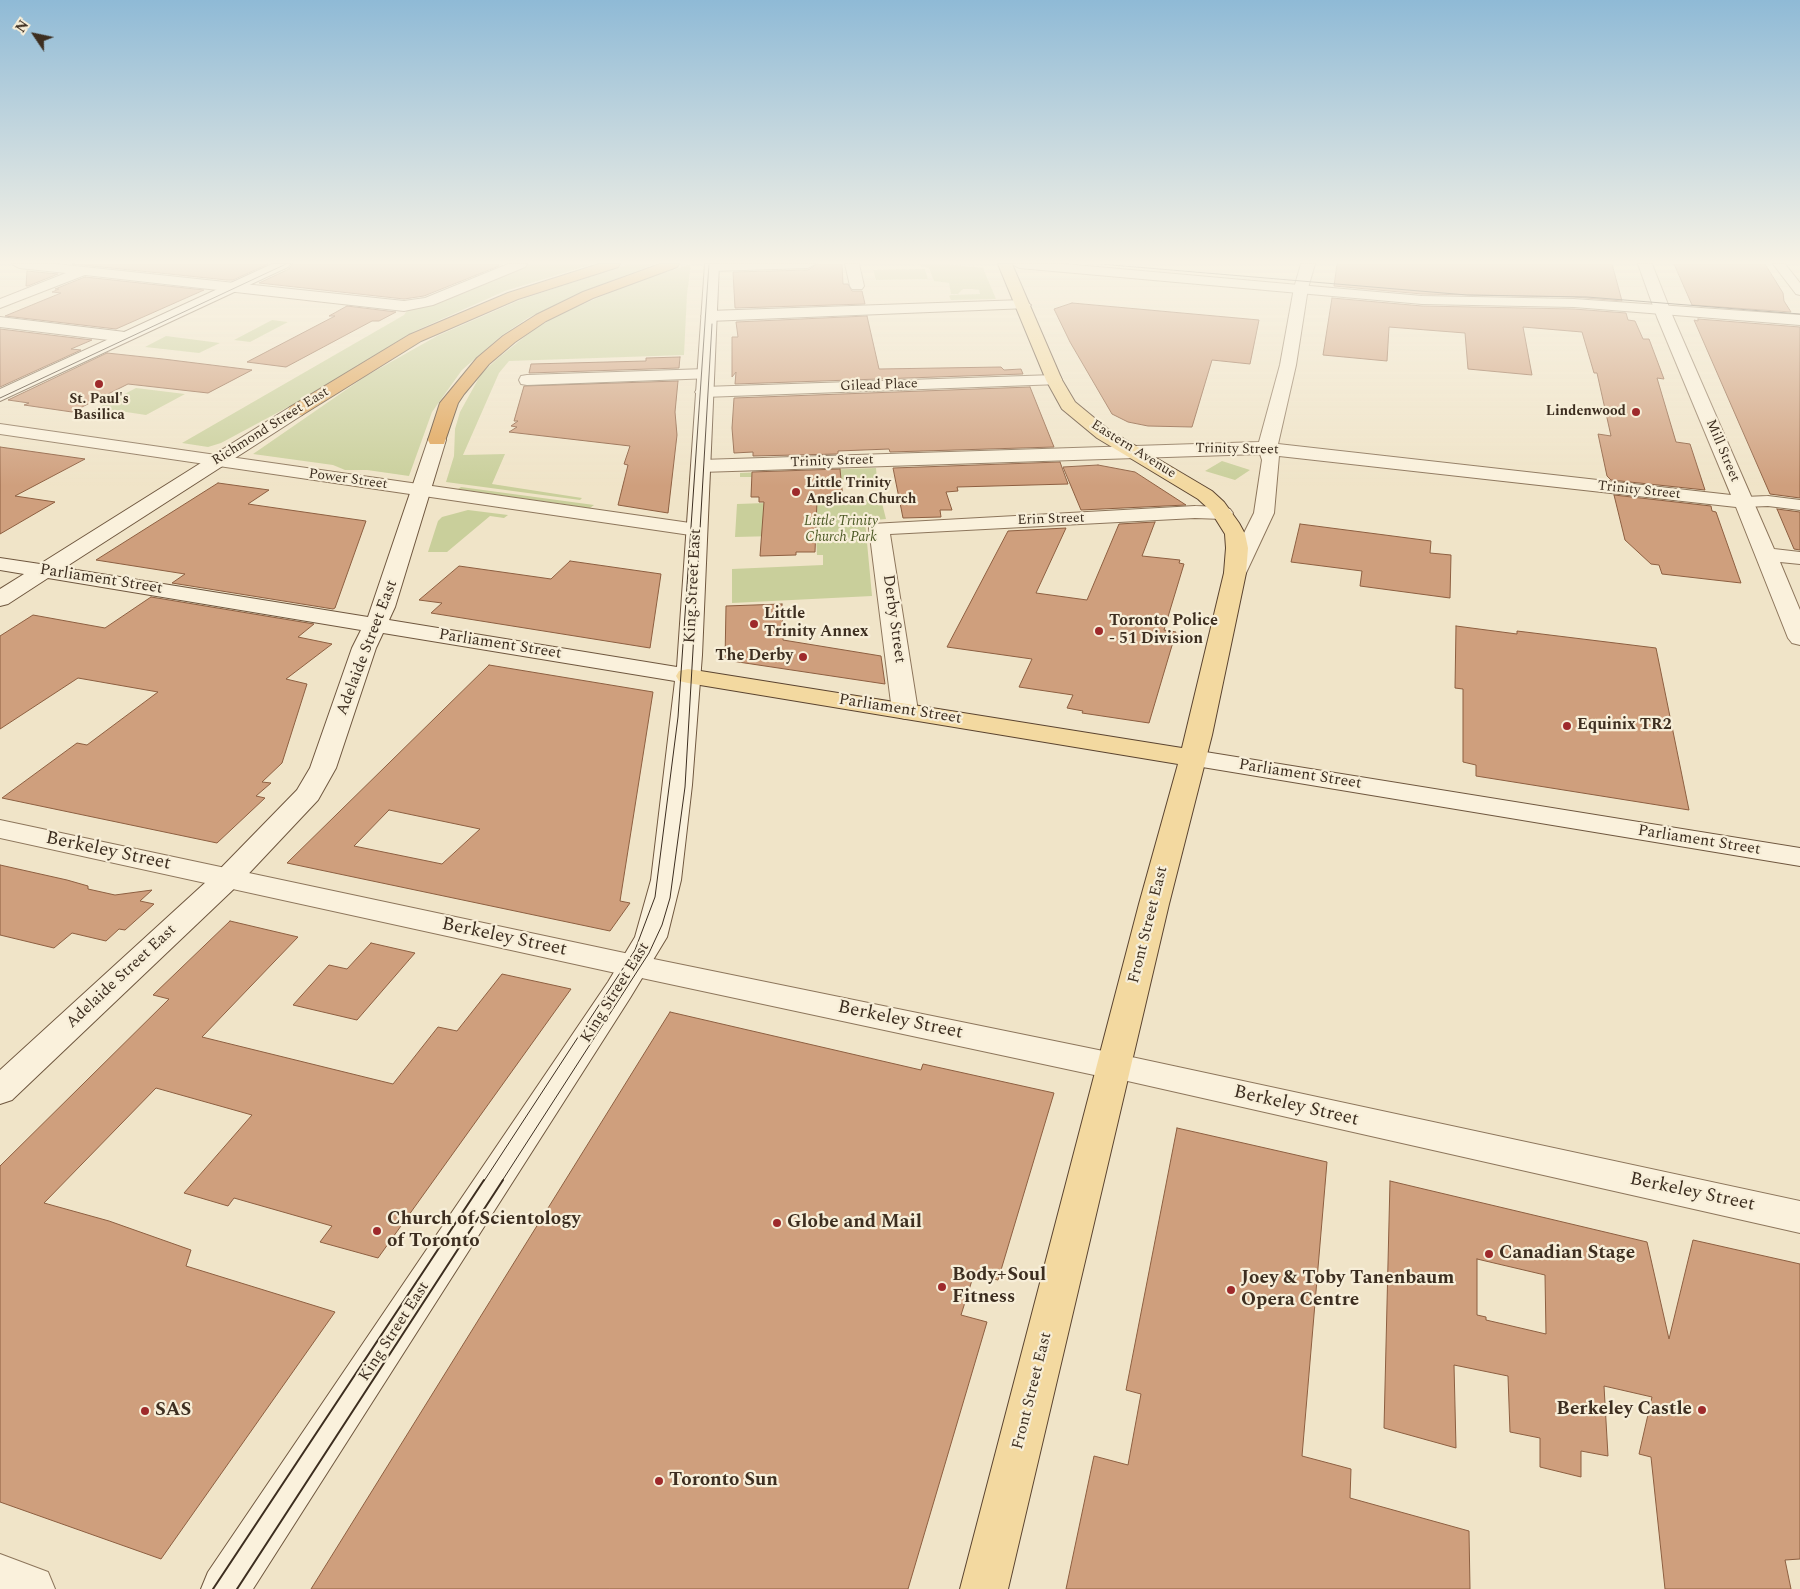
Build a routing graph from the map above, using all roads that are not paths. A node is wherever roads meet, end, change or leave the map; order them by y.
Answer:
1 (123, 338) edge
2 (415, 338) edge
3 (510, 338) edge
4 (708, 338) edge
5 (1037, 338) edge
6 (1293, 338) edge
7 (1676, 338) edge
8 (706, 374) junction
9 (527, 380) dead end
10 (1054, 380) junction
11 (704, 392) junction
12 (0, 396) edge
13 (296, 411) joint
14 (0, 430) edge
15 (437, 440) joint
16 (1268, 449) junction
17 (1133, 451) junction
18 (217, 460) junction
19 (700, 466) junction
20 (422, 491) junction
21 (1744, 502) junction
22 (1800, 505) edge
23 (1223, 513) junction
24 (879, 528) joint
25 (697, 530) junction
26 (1766, 554) junction
27 (1800, 558) edge
28 (0, 564) edge
29 (44, 571) junction
30 (1236, 572) junction
31 (0, 599) edge
32 (376, 625) junction
33 (1800, 638) edge
34 (688, 676) junction
35 (905, 711) junction
36 (1193, 758) junction
37 (0, 829) edge
38 (1800, 857) edge
39 (228, 878) junction
40 (634, 966) junction
41 (1113, 1066) junction
42 (0, 1091) edge
43 (1800, 1217) edge
44 (0, 1578) edge
45 (31, 1589) edge
46 (225, 1589) edge
47 (984, 1589) edge

1 - 12 street
2 - 13 highway, Richmond Street East
3 - 15 highway, Adelaide Street East
4 - 8 street, King Street East
5 - 10 main road, Eastern Avenue
6 - 16 street, Front Street East
7 - 21 street, Mill Street
8 - 9 street
8 - 11 street, King Street East
10 - 11 street, Gilead Place
10 - 17 main road, Eastern Avenue
11 - 19 street, King Street East
13 - 18 street, Richmond Street East
14 - 18 street, Power Street
15 - 20 street, Adelaide Street East
16 - 17 street, Trinity Street
16 - 21 street, Trinity Street
16 - 30 street, Front Street East
17 - 19 street, Trinity Street
17 - 23 main road, Eastern Avenue
18 - 20 street, Power Street
18 - 29 street, Richmond Street East
19 - 25 street, King Street East
20 - 25 street, Power Street
20 - 32 street, Adelaide Street East
21 - 22 street, Trinity Street
21 - 26 street, Mill Street
23 - 24 street, Erin Street
23 - 30 main road, Eastern Avenue
24 - 35 street, Derby Street
25 - 34 street, King Street East
26 - 27 street
26 - 33 street, Mill Street
28 - 29 street, Parliament Street
29 - 31 street, Richmond Street East
29 - 32 street, Parliament Street
30 - 36 main road, Front Street East
32 - 34 street, Parliament Street
32 - 39 street, Adelaide Street East
34 - 35 main road, Parliament Street
34 - 40 street, King Street East
35 - 36 main road, Parliament Street
36 - 38 street, Parliament Street
36 - 41 main road, Front Street East
37 - 39 street, Berkeley Street
39 - 40 street, Berkeley Street
39 - 42 street, Adelaide Street East
40 - 41 street, Berkeley Street
40 - 46 street, King Street East
41 - 43 street, Berkeley Street
41 - 47 main road, Front Street East
44 - 45 street

